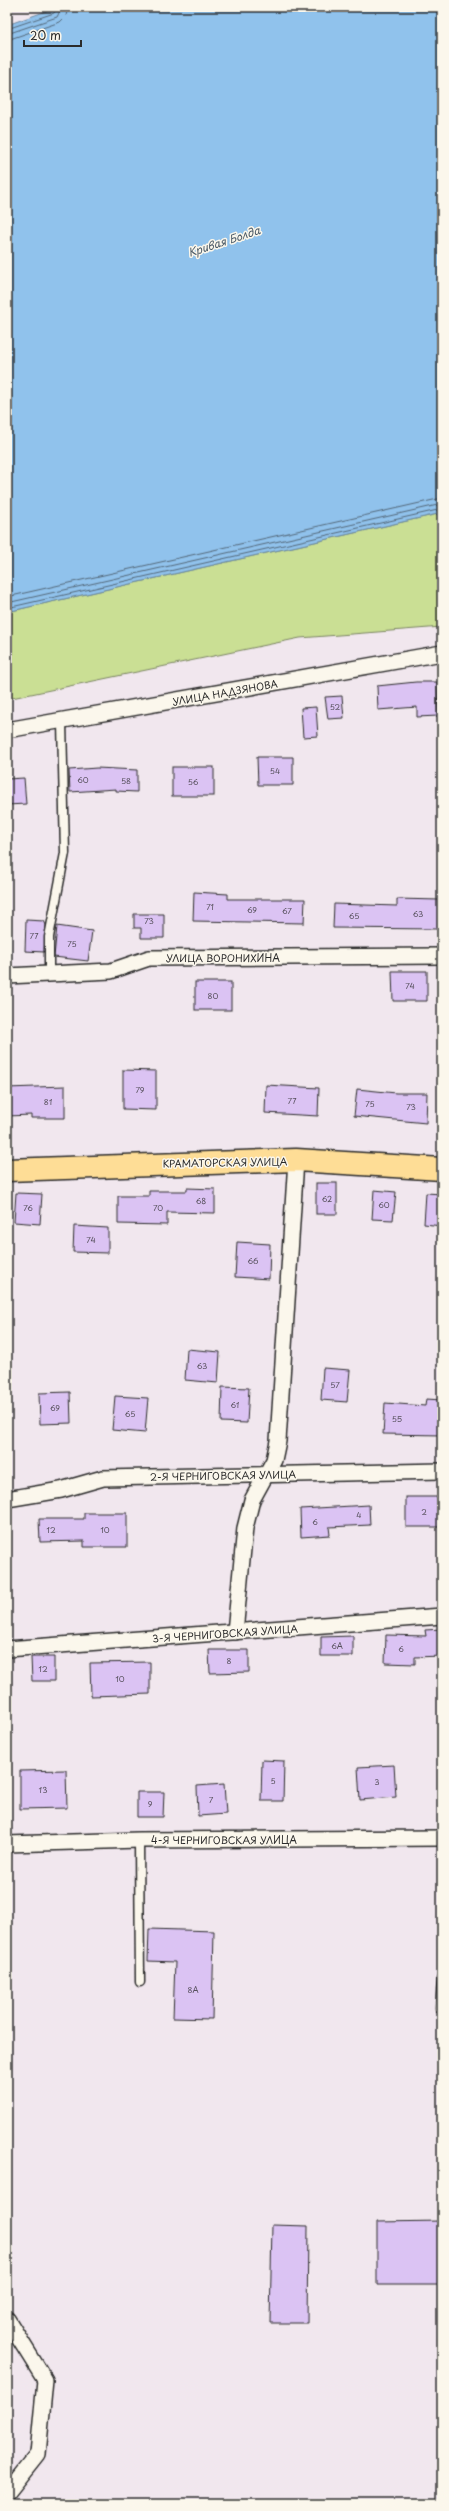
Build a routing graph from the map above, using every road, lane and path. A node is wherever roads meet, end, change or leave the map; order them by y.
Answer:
1 (442, 653) edge
2 (62, 722) junction
3 (7, 730) edge
4 (442, 956) edge
5 (48, 974) junction
6 (7, 976) edge
7 (296, 1160) junction
8 (442, 1169) edge
9 (7, 1170) edge
10 (442, 1472) edge
11 (265, 1475) junction
12 (7, 1499) edge
13 (442, 1616) edge
14 (234, 1632) junction
15 (7, 1649) edge
16 (442, 1838) edge
17 (139, 1840) junction
18 (7, 1844) edge
19 (442, 1979) edge
20 (140, 1982) dead end
21 (440, 2008) dead end
22 (7, 2320) edge
23 (7, 2493) edge

1 - 2 street, УЛИЦА НАДЗЯНОВА
2 - 3 street, УЛИЦА НАДЗЯНОВА
2 - 5 lane
4 - 5 street, УЛИЦА ВОРОНИХИНА
5 - 6 street, УЛИЦА ВОРОНИХИНА
7 - 8 main road, КРАМАТОРСКАЯ УЛИЦА
7 - 9 main road, КРАМАТОРСКАЯ УЛИЦА
7 - 11 street
10 - 11 street, 2-Я ЧЕРНИГОВСКАЯ УЛИЦА
11 - 12 street, 2-Я ЧЕРНИГОВСКАЯ УЛИЦА
11 - 14 street
13 - 14 street, 3-Я ЧЕРНИГОВСКАЯ УЛИЦА
14 - 15 street, 3-Я ЧЕРНИГОВСКАЯ УЛИЦА
16 - 17 street, 4-Я ЧЕРНИГОВСКАЯ УЛИЦА
17 - 18 street, 4-Я ЧЕРНИГОВСКАЯ УЛИЦА
17 - 20 lane
19 - 21 lane
22 - 23 street

